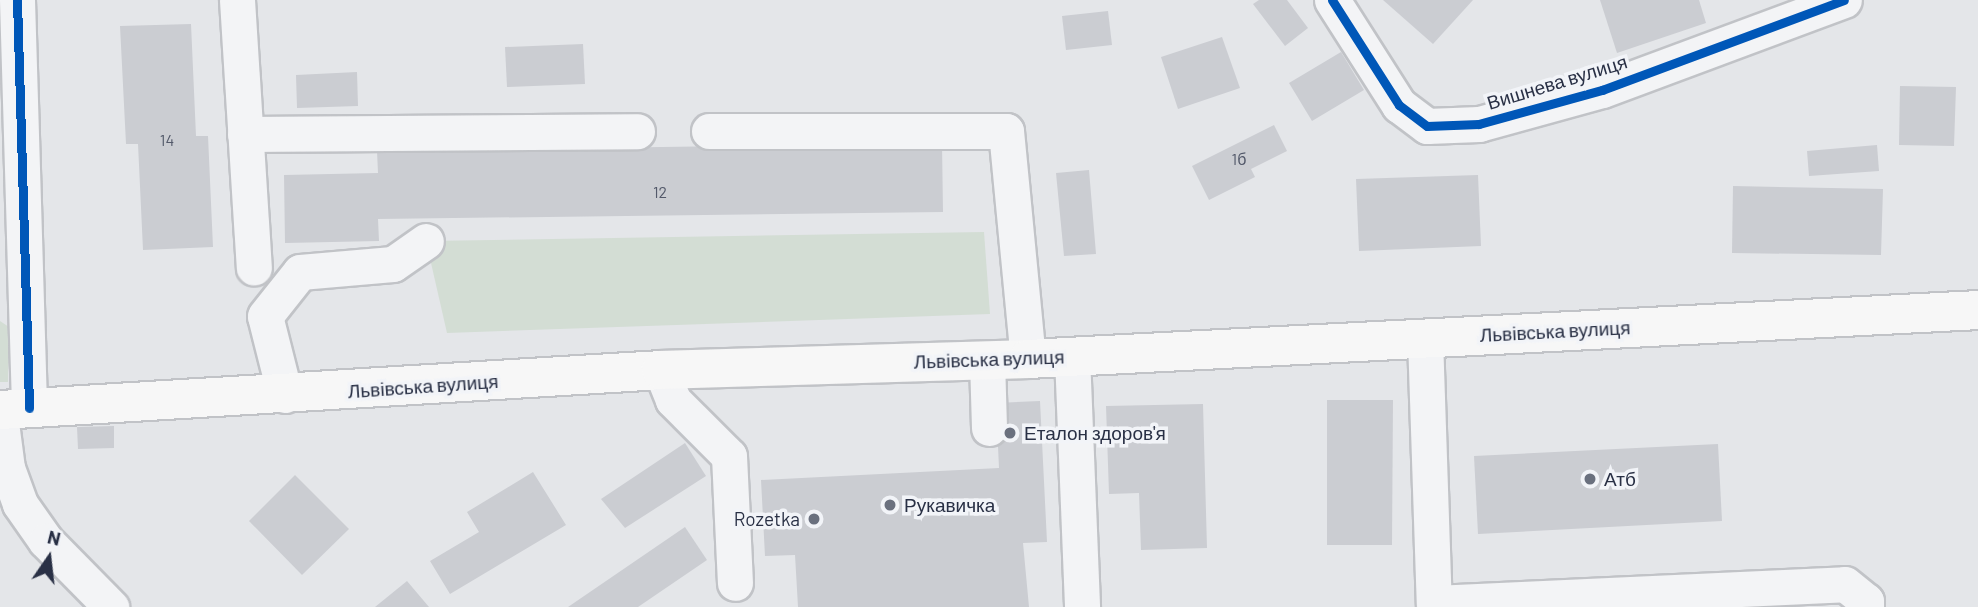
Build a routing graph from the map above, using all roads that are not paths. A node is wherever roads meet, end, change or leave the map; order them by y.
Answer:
1 (18, 0) edge
2 (237, 0) edge
3 (1332, 0) edge
4 (1844, 0) edge
5 (637, 131) dead end
6 (709, 131) dead end
7 (246, 134) junction
8 (426, 241) dead end
9 (254, 267) dead end
10 (1978, 310) edge
11 (13, 313) edge
12 (1426, 338) junction
13 (1072, 356) junction
14 (1028, 359) junction
15 (987, 360) junction
16 (661, 370) junction
17 (285, 396) junction
18 (10, 411) edge
19 (989, 428) dead end
20 (735, 583) dead end
21 (111, 607) edge
22 (1082, 607) edge
23 (1866, 607) edge

1 - 11 street
2 - 7 street
3 - 4 street, Вишнева вулиця
5 - 7 street
6 - 14 street
7 - 9 street
8 - 17 street
10 - 12 main road, Львівська вулиця
11 - 18 street
12 - 13 main road, Львівська вулиця
12 - 23 street
13 - 14 main road, Львівська вулиця
13 - 22 street
14 - 15 main road, Львівська вулиця
15 - 16 main road, Львівська вулиця
15 - 19 street
16 - 17 main road, Львівська вулиця
16 - 20 street
17 - 18 main road, Львівська вулиця
18 - 21 street

